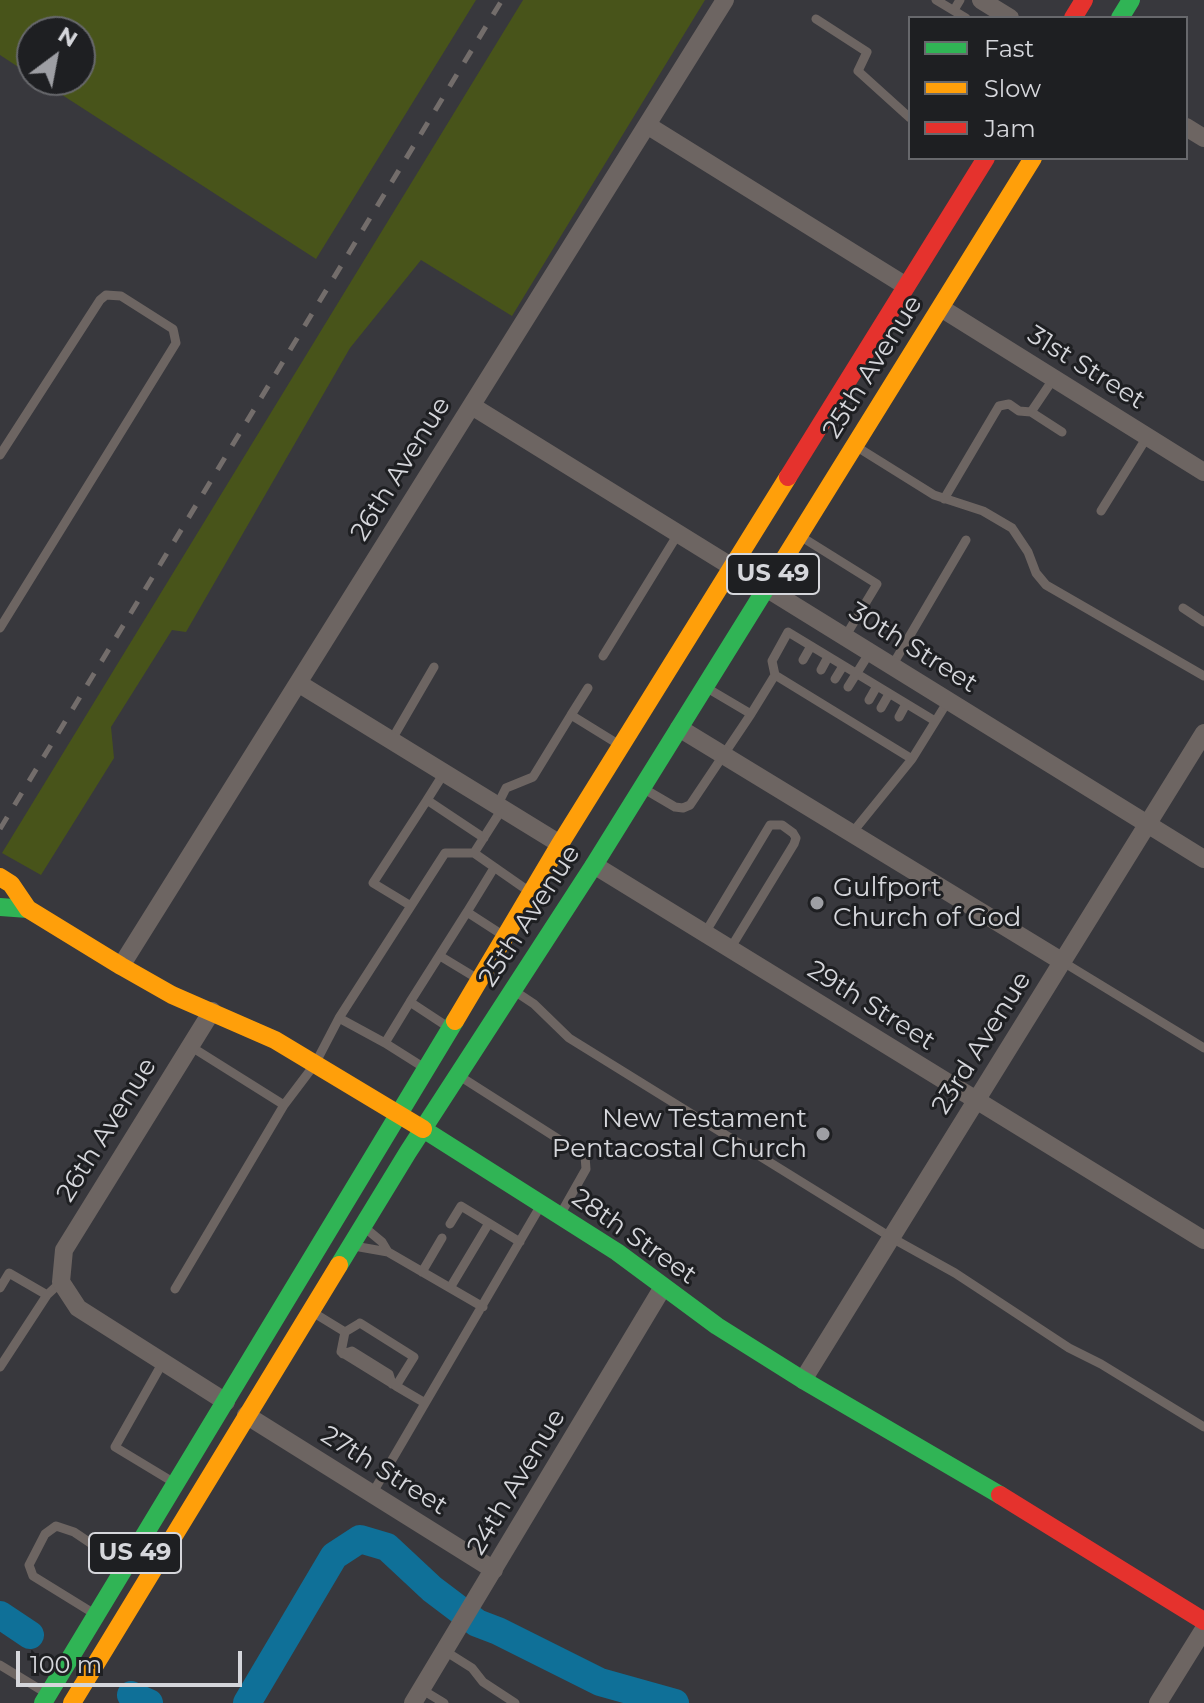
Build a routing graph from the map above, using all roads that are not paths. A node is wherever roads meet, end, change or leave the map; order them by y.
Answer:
1 (725, 0) edge
2 (936, 0) edge
3 (960, 0) edge
4 (981, 0) edge
5 (954, 10) junction
6 (963, 16) edge
7 (1007, 16) edge
8 (816, 19) dead end
9 (908, 116) edge
10 (647, 125) junction
11 (1032, 160) edge
12 (978, 161) edge
13 (906, 286) junction
14 (941, 308) junction
15 (1054, 378) junction
16 (472, 406) junction
17 (1031, 412) junction
18 (1062, 432) dead end
19 (1147, 437) junction
20 (854, 445) junction
21 (0, 455) edge
22 (1204, 472) edge
23 (944, 499) junction
24 (1101, 511) dead end
25 (678, 534) junction
26 (798, 535) junction
27 (966, 540) dead end
28 (732, 567) junction
29 (765, 587) junction
30 (1183, 608) dead end
31 (1204, 622) edge
32 (0, 628) edge
33 (845, 637) junction
34 (811, 646) junction
35 (870, 652) junction
36 (603, 656) dead end
37 (828, 657) junction
38 (803, 660) dead end
39 (843, 666) junction
40 (892, 666) junction
41 (434, 667) dead end
42 (821, 670) dead end
43 (857, 674) junction
44 (775, 675) junction
45 (1204, 676) edge
46 (835, 679) dead end
47 (298, 683) junction
48 (704, 686) junction
49 (877, 686) junction
50 (848, 687) dead end
51 (588, 688) dead end
52 (889, 694) junction
53 (869, 700) dead end
54 (948, 701) junction
55 (906, 704) junction
56 (881, 708) dead end
57 (751, 714) junction
58 (571, 715) junction
59 (899, 717) dead end
60 (935, 721) junction
61 (679, 728) junction
62 (1204, 733) edge
63 (391, 741) junction
64 (621, 746) junction
65 (724, 756) junction
66 (912, 759) junction
67 (444, 773) junction
68 (642, 787) junction
69 (427, 800) junction
70 (499, 807) junction
71 (1148, 824) junction
72 (852, 833) junction
73 (484, 838) junction
74 (560, 844) junction
75 (474, 853) junction
76 (1204, 859) edge
77 (594, 865) junction
78 (494, 868) junction
79 (0, 877) edge
80 (531, 893) junction
81 (411, 906) junction
82 (0, 907) edge
83 (28, 909) junction
84 (467, 912) junction
85 (705, 933) junction
86 (504, 936) junction
87 (730, 949) junction
88 (440, 956) junction
89 (1063, 962) junction
90 (121, 966) junction
91 (478, 979) junction
92 (513, 990) junction
93 (410, 1002) junction
94 (212, 1011) junction
95 (339, 1018) junction
96 (450, 1028) junction
97 (385, 1043) junction
98 (190, 1046) junction
99 (1204, 1048) edge
100 (315, 1064) junction
101 (426, 1069) junction
102 (458, 1075) junction
103 (977, 1101) junction
104 (284, 1105) junction
105 (399, 1115) junction
106 (422, 1130) junction
107 (541, 1205) junction
108 (560, 1216) junction
109 (489, 1223) junction
110 (450, 1224) dead end
111 (362, 1226) junction
112 (442, 1238) dead end
113 (892, 1238) junction
114 (1204, 1240) edge
115 (520, 1242) junction
116 (350, 1246) junction
117 (388, 1252) junction
118 (422, 1272) junction
119 (61, 1282) junction
120 (663, 1287) junction
121 (0, 1288) edge
122 (450, 1288) junction
123 (175, 1289) dead end
124 (47, 1295) junction
125 (483, 1307) junction
126 (311, 1311) junction
127 (345, 1332) junction
128 (163, 1362) junction
129 (0, 1367) edge
130 (803, 1380) junction
131 (394, 1385) junction
132 (226, 1402) junction
133 (425, 1403) junction
134 (246, 1415) junction
135 (1204, 1427) edge
136 (177, 1484) junction
137 (372, 1494) junction
138 (126, 1567) junction
139 (490, 1578) junction
140 (97, 1615) junction
141 (1204, 1621) edge
142 (1204, 1629) edge
143 (448, 1647) junction
144 (0, 1665) edge
145 (417, 1696) edge
146 (46, 1699) edge
147 (72, 1703) edge
148 (444, 1703) edge
149 (515, 1703) edge
150 (1158, 1703) edge

1 - 10 street, 26th Avenue
2 - 5 lane
3 - 5 lane
4 - 7 street
5 - 6 lane
8 - 9 lane
10 - 13 street
10 - 16 street, 26th Avenue
11 - 14 main road, 25th Avenue / US 49
12 - 13 main road, 25th Avenue / US 49
13 - 28 main road, 25th Avenue / US 49
14 - 15 street, 31st Street
14 - 20 main road, 25th Avenue / US 49
15 - 17 lane
15 - 19 street, 31st Street
16 - 25 street, 30th Street
16 - 47 street, 26th Avenue
17 - 18 lane
17 - 23 lane
19 - 22 street, 31st Street
19 - 24 lane
20 - 23 lane
20 - 26 main road, 25th Avenue / US 49
21 - 32 lane
23 - 45 lane
25 - 28 street, 30th Street
25 - 36 lane
26 - 29 main road, 25th Avenue / US 49
26 - 33 lane
27 - 40 lane
28 - 29 street, 30th Street
28 - 64 main road, 25th Avenue / US 49
29 - 33 street, 30th Street
29 - 48 main road, 25th Avenue / US 49
30 - 31 lane
33 - 35 street, 30th Street
34 - 37 lane
34 - 38 lane
34 - 44 lane
35 - 40 street, 30th Street
35 - 43 lane
37 - 39 lane
37 - 42 lane
39 - 43 lane
39 - 46 lane
40 - 54 street, 30th Street
41 - 63 lane
43 - 49 lane
43 - 50 lane
44 - 57 lane
44 - 66 lane
47 - 63 street
47 - 90 street, 26th Avenue
48 - 57 lane
48 - 61 main road, 25th Avenue / US 49
49 - 52 lane
49 - 53 lane
51 - 58 lane
52 - 55 lane
52 - 56 lane
54 - 60 lane
54 - 71 street, 30th Street
55 - 59 lane
55 - 60 lane
57 - 65 lane
58 - 64 lane
58 - 70 lane
60 - 66 lane
61 - 65 street
61 - 68 main road, 25th Avenue / US 49
62 - 71 street, 23rd Avenue
63 - 67 street
64 - 74 main road, 25th Avenue / US 49
65 - 68 lane
65 - 72 street
66 - 72 lane
67 - 69 lane
67 - 70 street
68 - 77 main road, 25th Avenue / US 49
69 - 73 lane
69 - 81 lane
70 - 73 lane
70 - 74 street
71 - 76 street, 30th Street
71 - 89 street, 23rd Avenue
72 - 89 street
73 - 75 lane
74 - 80 main road, 25th Avenue / US 49
75 - 78 lane
75 - 81 lane
77 - 85 street, 29th Street
77 - 92 main road, 25th Avenue / US 49
78 - 80 lane
78 - 84 lane
79 - 83 main road, 28th Street
80 - 86 main road, 25th Avenue / US 49
81 - 95 lane
82 - 83 main road, 28th Street
83 - 90 main road, 28th Street
84 - 86 lane
84 - 88 lane
85 - 87 street, 29th Street
85 - 87 lane
86 - 91 main road, 25th Avenue / US 49
87 - 103 street, 29th Street
88 - 91 lane
88 - 93 lane
89 - 99 lane
89 - 103 street, 23rd Avenue
90 - 94 main road, 28th Street
91 - 96 main road, 25th Avenue / US 49
92 - 102 main road, 25th Avenue / US 49
92 - 113 lane
93 - 96 lane
93 - 97 lane
94 - 98 street, 26th Avenue
94 - 100 main road, 28th Street
95 - 97 lane
95 - 100 lane
96 - 101 main road, 25th Avenue / US 49
97 - 101 lane
98 - 104 lane
98 - 119 street, 26th Avenue
100 - 104 lane
100 - 105 main road, 28th Street
101 - 105 main road, 25th Avenue / US 49
102 - 106 main road, 25th Avenue / US 49
102 - 108 lane
103 - 113 street, 23rd Avenue
103 - 114 street, 29th Street
104 - 123 lane
105 - 106 main road, 28th Street
105 - 132 main road, 25th Avenue / US 49
106 - 107 main road, 28th Street
106 - 111 main road, 25th Avenue / US 49
107 - 108 main road, 28th Street
107 - 115 lane
108 - 120 main road, 28th Street
109 - 110 lane
109 - 115 lane
109 - 122 lane
111 - 116 main road, 25th Avenue / US 49
111 - 117 lane
112 - 118 lane
113 - 130 street, 23rd Avenue
113 - 135 lane
115 - 125 lane
116 - 117 lane
116 - 126 main road, 25th Avenue / US 49
117 - 118 lane
118 - 122 lane
119 - 124 lane
119 - 128 street
120 - 130 main road, 28th Street
120 - 139 street, 24th Avenue
121 - 124 lane
122 - 125 lane
124 - 129 lane
125 - 133 lane
126 - 127 lane
126 - 134 main road, 25th Avenue / US 49
127 - 131 lane
127 - 131 lane
128 - 132 street
128 - 136 lane
130 - 141 main road, 28th Street
131 - 133 lane
132 - 136 main road, 25th Avenue / US 49
133 - 137 lane
134 - 137 street, 27th Street
134 - 147 main road, 25th Avenue / US 49
136 - 138 main road, 25th Avenue / US 49
137 - 139 street, 27th Street
138 - 140 main road, 25th Avenue / US 49
138 - 140 lane
139 - 143 street, 24th Avenue
140 - 146 main road, 25th Avenue / US 49
142 - 150 street
143 - 145 street, 24th Avenue
143 - 149 lane
144 - 146 lane
145 - 148 lane

